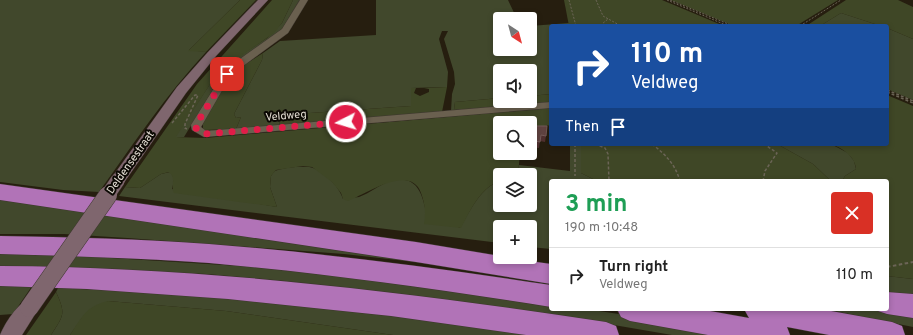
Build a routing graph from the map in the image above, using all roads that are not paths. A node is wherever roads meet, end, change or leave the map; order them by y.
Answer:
1 (263, 0) edge
2 (304, 0) edge
3 (549, 105) edge
4 (0, 192) edge
5 (0, 245) edge
6 (416, 252) junction
7 (493, 253) edge
8 (537, 259) edge
9 (549, 260) edge
10 (549, 274) edge
11 (0, 276) edge
12 (549, 296) edge
13 (889, 303) edge
14 (913, 306) edge
15 (641, 311) edge
16 (768, 311) edge
17 (10, 335) edge
18 (606, 335) edge
19 (777, 335) edge
20 (892, 335) edge

1 - 17 street, Deldensestraat, bridge
2 - 3 street, Veldweg
4 - 6 highway
5 - 12 highway
6 - 7 highway
6 - 10 highway
8 - 9 highway
11 - 18 highway
13 - 14 highway
15 - 19 highway
16 - 20 highway

